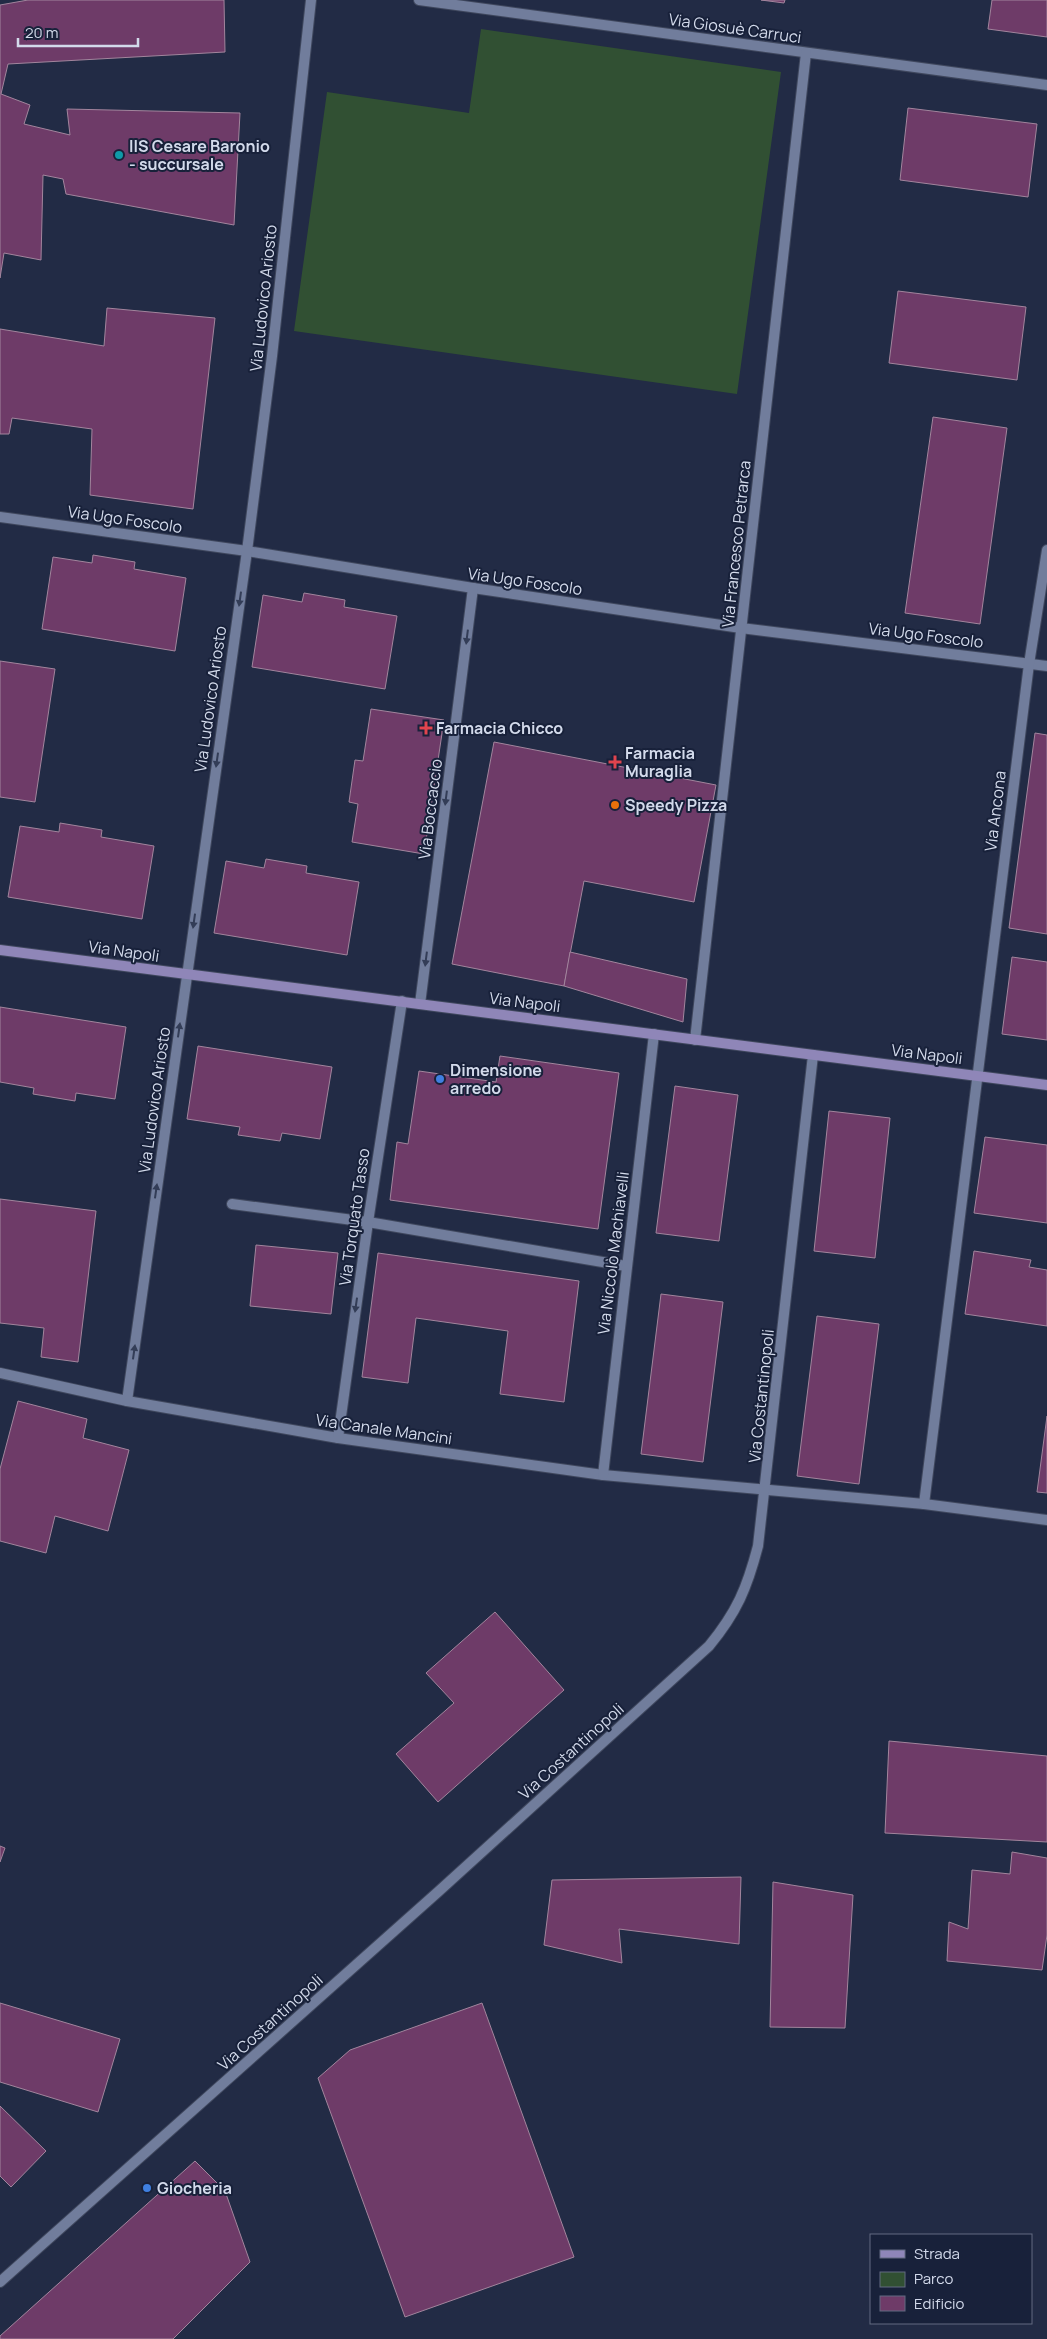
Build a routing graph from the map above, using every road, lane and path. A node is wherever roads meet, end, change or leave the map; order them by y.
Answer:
1 (311, 0) edge
2 (419, 0) edge
3 (806, 53) junction
4 (1047, 85) edge
5 (0, 517) edge
6 (1047, 550) edge
7 (247, 551) junction
8 (473, 588) junction
9 (741, 628) junction
10 (1029, 664) junction
11 (1047, 666) edge
12 (0, 950) edge
13 (186, 975) junction
14 (402, 1001) junction
15 (420, 1004) junction
16 (654, 1034) junction
17 (695, 1040) junction
18 (813, 1055) junction
19 (977, 1076) junction
20 (1047, 1085) edge
21 (232, 1204) dead end
22 (368, 1222) junction
23 (626, 1266) junction
24 (0, 1373) edge
25 (127, 1401) junction
26 (338, 1438) junction
27 (603, 1475) junction
28 (766, 1489) junction
29 (924, 1504) junction
30 (1047, 1520) edge
31 (0, 2282) edge

1 - 7 street, Via Ludovico Ariosto
2 - 3 street, Via Giosuè Carruci
3 - 4 street, Via Giosuè Carruci
3 - 9 street, Via Francesco Petrarca
5 - 7 street, Via Ugo Foscolo
6 - 10 street, Via Ancona
7 - 8 street, Via Ugo Foscolo
7 -> 13 street, Via Ludovico Ariosto
8 - 9 street, Via Ugo Foscolo
8 -> 15 street, Via Boccaccio
9 - 10 street, Via Ugo Foscolo
9 - 17 street, Via Francesco Petrarca
10 - 11 street, Via Ugo Foscolo
10 - 19 street, Via Ancona
12 - 13 main road, Via Napoli
13 - 14 main road, Via Napoli
25 -> 13 street, Via Ludovico Ariosto
14 - 15 main road, Via Napoli
14 - 22 street, Via Torquato Tasso
15 - 16 main road, Via Napoli
16 - 17 main road, Via Napoli
16 - 23 street, Via Niccolò Machiavelli
17 - 18 main road, Via Napoli
18 - 19 main road, Via Napoli
18 - 28 street, Via Costantinopoli
19 - 20 main road, Via Napoli
19 - 29 street, Via Ancona
21 - 22 street
22 - 23 street
22 -> 26 street, Via Torquato Tasso
23 - 27 street, Via Niccolò Machiavelli
24 - 25 street, Via Canale Mancini
25 - 26 street, Via Canale Mancini
26 - 27 street, Via Canale Mancini
27 - 28 street, Via Canale Mancini
28 - 29 street, Via Canale Mancini
28 - 31 street, Via Costantinopoli
29 - 30 street, Via Canale Mancini

